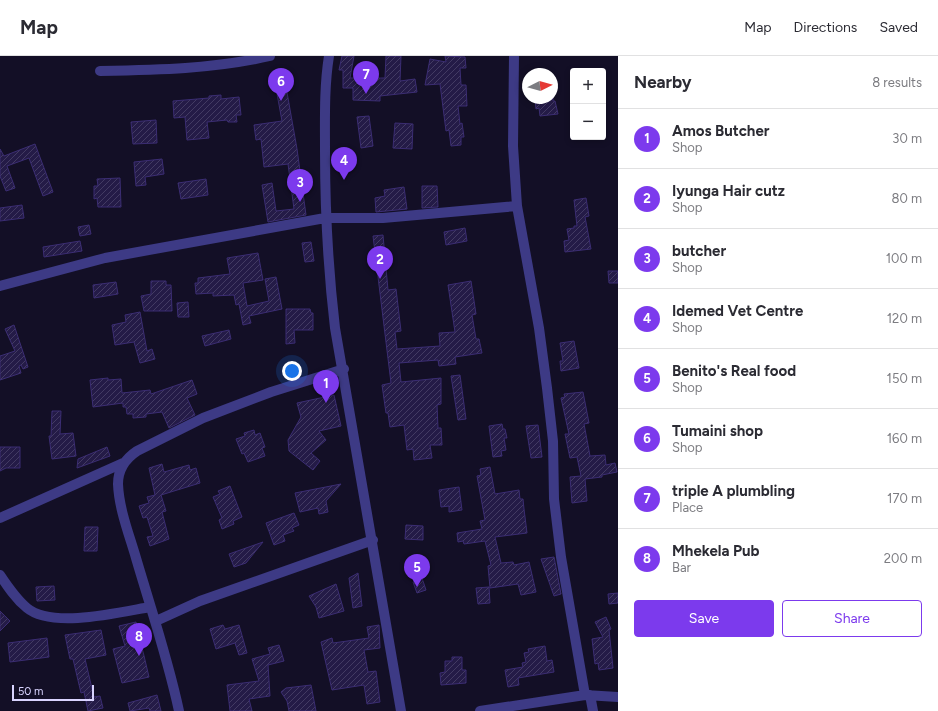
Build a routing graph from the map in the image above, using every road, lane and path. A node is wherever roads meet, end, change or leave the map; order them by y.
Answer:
1 (270, 56) edge
2 (329, 56) edge
3 (514, 56) edge
4 (100, 71) dead end
5 (517, 206) junction
6 (326, 218) junction
7 (0, 286) edge
8 (344, 369) junction
9 (123, 463) junction
10 (0, 518) edge
11 (373, 540) junction
12 (0, 575) edge
13 (150, 606) junction
14 (156, 621) junction
15 (588, 695) junction
16 (618, 697) edge
17 (180, 711) edge
18 (401, 711) edge
19 (480, 711) edge
20 (593, 711) edge

1 - 4 street
2 - 6 street
3 - 5 street
5 - 6 street
5 - 15 street
6 - 7 street
6 - 8 street
8 - 9 street
8 - 11 street
9 - 10 street
9 - 13 street
11 - 14 street
11 - 18 street
12 - 13 street
13 - 14 street
14 - 17 street
15 - 16 street
15 - 19 street
15 - 20 street

